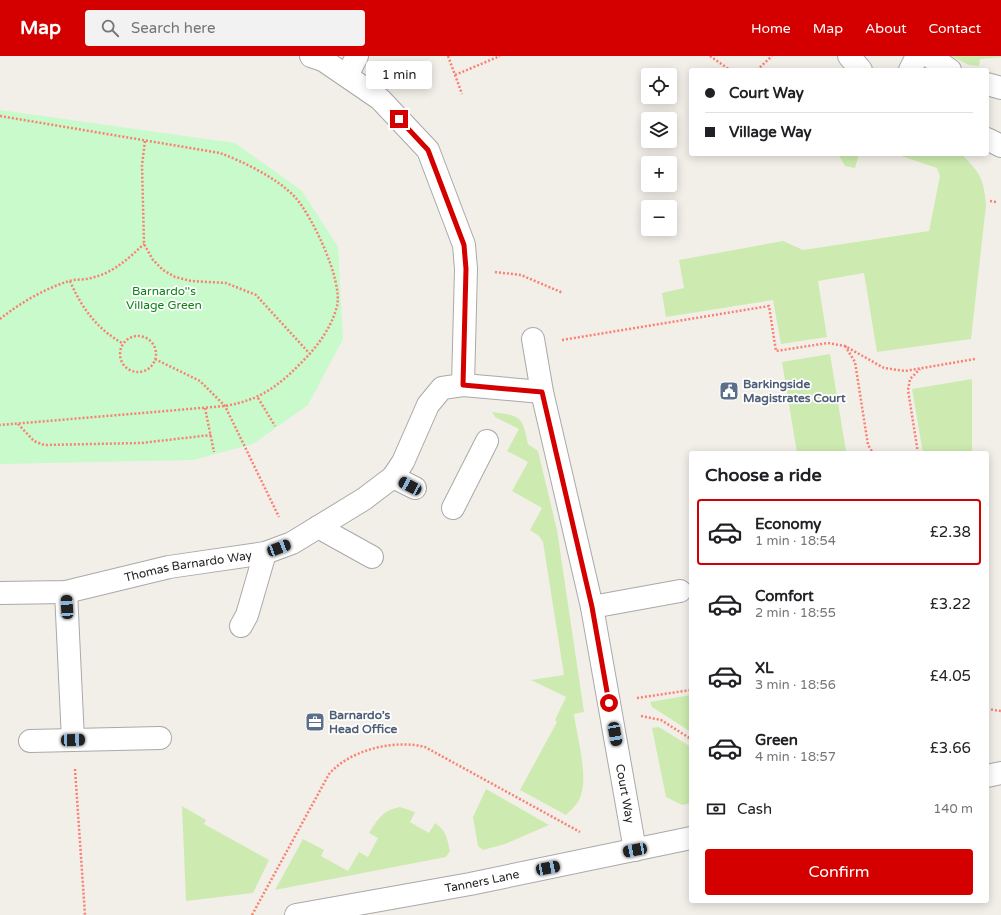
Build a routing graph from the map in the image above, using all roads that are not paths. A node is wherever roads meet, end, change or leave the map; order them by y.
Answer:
1 (311, 56) edge
2 (357, 56) edge
3 (849, 56) edge
4 (917, 56) edge
5 (929, 56) edge
6 (859, 68) edge
7 (911, 68) edge
8 (947, 68) edge
9 (347, 76) junction
10 (989, 85) edge
11 (1001, 88) edge
12 (989, 140) edge
13 (1001, 146) edge
14 (533, 342) road end
15 (463, 385) junction
16 (542, 392) junction
17 (487, 441) dead end
18 (393, 476) junction
19 (415, 488) dead end
20 (453, 508) dead end
21 (318, 527) junction
22 (265, 553) junction
23 (372, 557) dead end
24 (680, 591) dead end
25 (66, 592) junction
26 (0, 593) edge
27 (592, 607) junction
28 (240, 626) dead end
29 (160, 738) dead end
30 (73, 740) junction
31 (30, 742) dead end
32 (1001, 773) edge
33 (989, 776) edge
34 (689, 838) edge
35 (627, 851) junction
36 (298, 915) edge

1 - 9 street
2 - 9 street
3 - 6 street
4 - 7 street
5 - 8 street
9 - 15 street
10 - 11 street
12 - 13 street
14 - 16 street, Court Way
15 - 16 street, Thomas Barnardo Way
15 - 18 street, Thomas Barnardo Way
16 - 27 street, Court Way
17 - 20 street
18 - 19 street
18 - 21 street, Thomas Barnardo Way
21 - 22 street, Thomas Barnardo Way
21 - 23 street
22 - 25 street, Thomas Barnardo Way
22 - 28 street
24 - 27 street
25 - 26 street, Thomas Barnardo Way
25 - 30 street
27 - 35 street, Court Way
29 - 30 street
30 - 31 street
32 - 33 street
34 - 35 street, Tanners Lane
35 - 36 street, Tanners Lane

